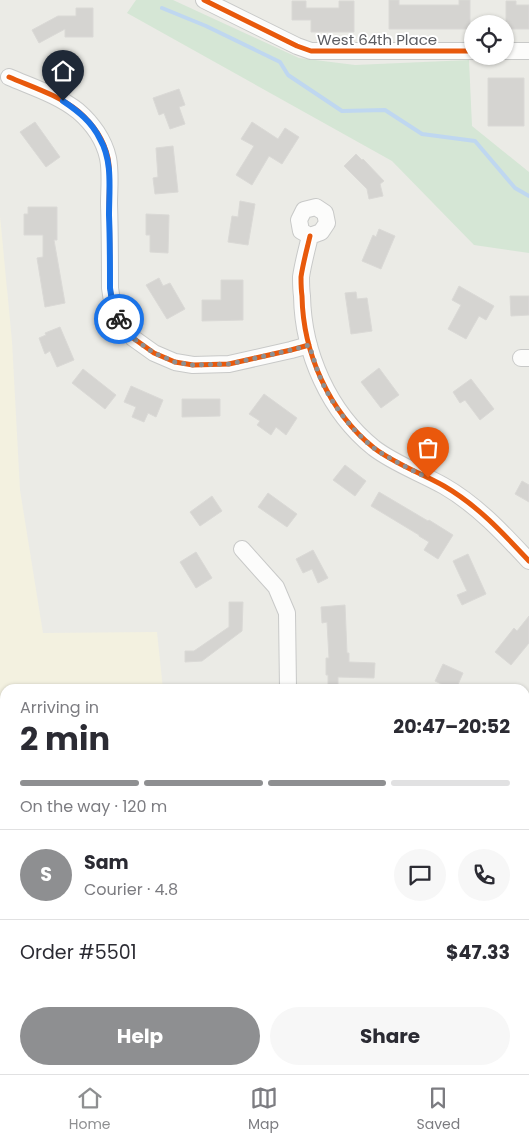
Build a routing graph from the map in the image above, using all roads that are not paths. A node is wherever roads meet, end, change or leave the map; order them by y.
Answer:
1 (204, 0) edge
2 (464, 51) edge
3 (514, 51) edge
4 (529, 51) edge
5 (9, 77) dead end
6 (310, 236) dead end
7 (309, 345) junction
8 (242, 549) dead end
9 (529, 560) edge
10 (288, 684) edge

1 - 2 street, West 64th Place
3 - 4 street
5 - 7 street
6 - 7 street
7 - 9 street
8 - 10 street

